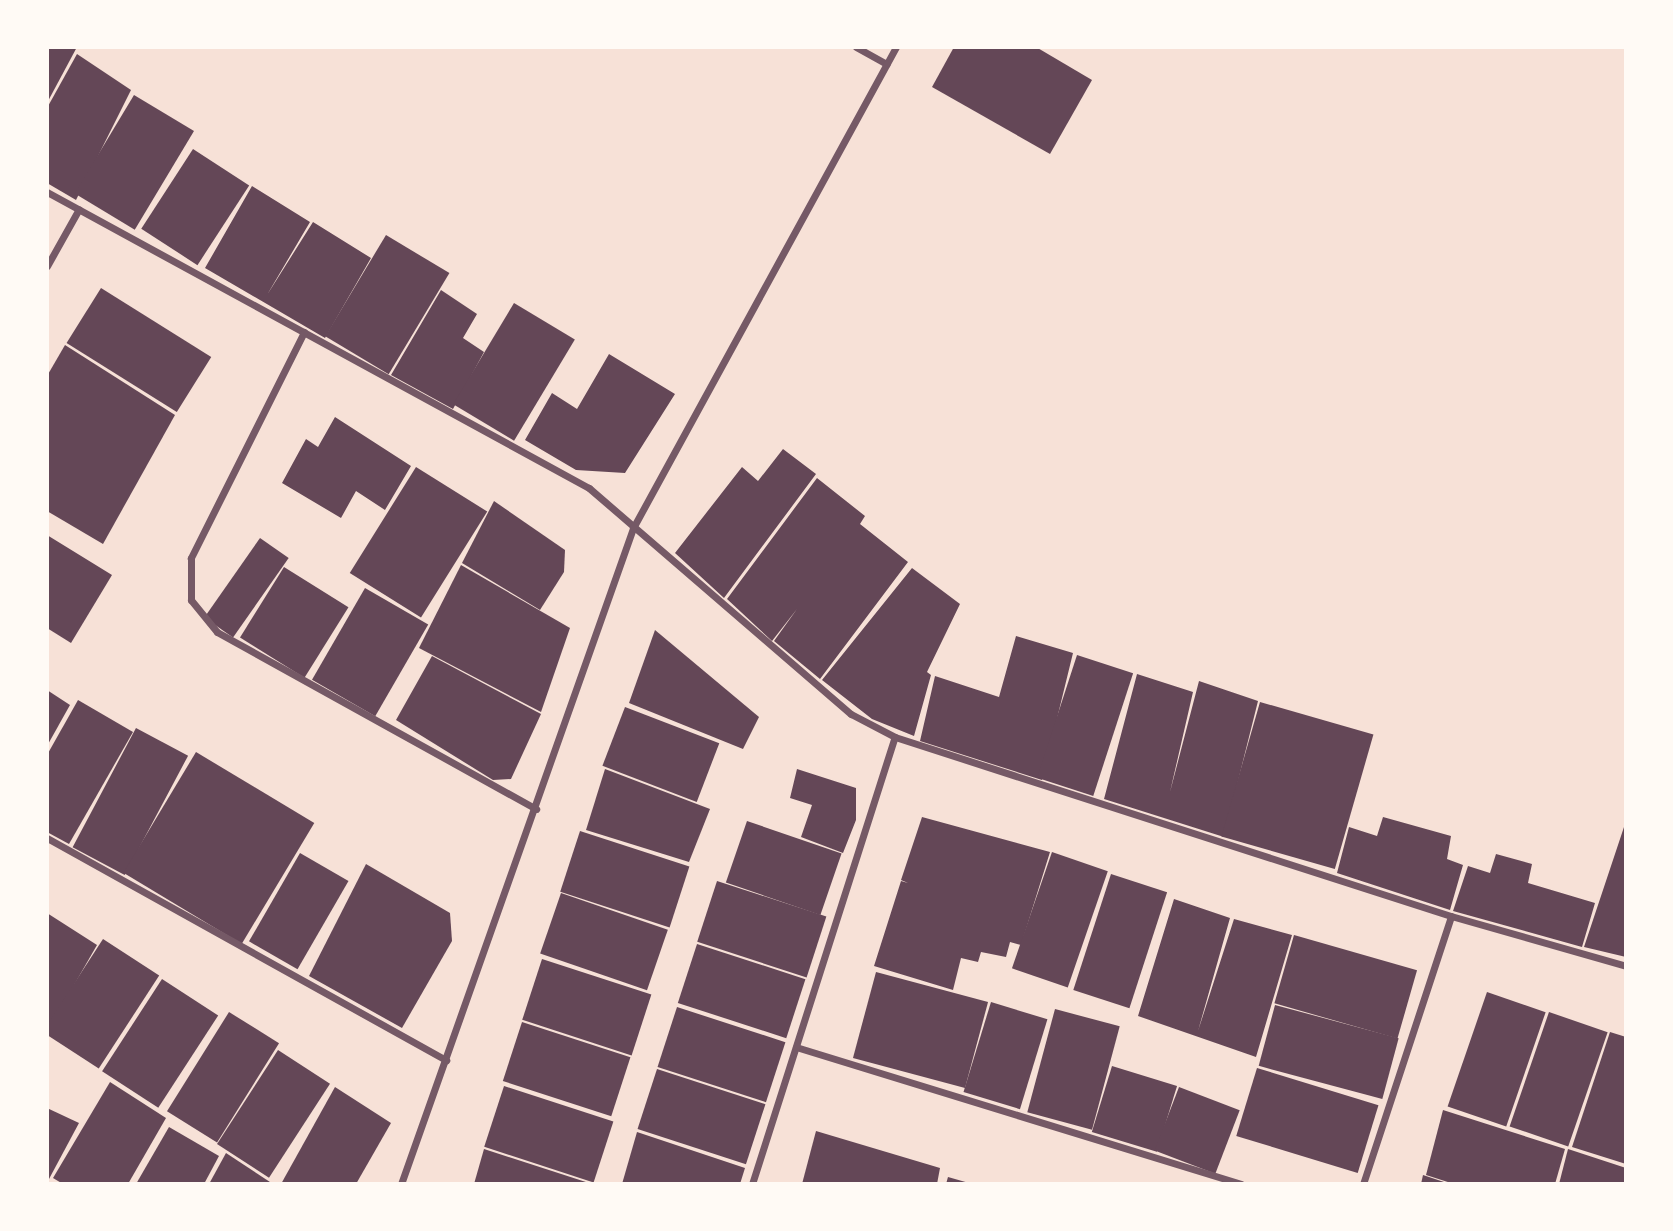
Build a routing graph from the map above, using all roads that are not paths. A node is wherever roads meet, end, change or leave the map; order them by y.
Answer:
1 (856, 47) edge
2 (896, 47) edge
3 (887, 64) junction
4 (47, 192) edge
5 (79, 209) junction
6 (47, 266) edge
7 (304, 332) junction
8 (633, 528) junction
9 (895, 737) junction
10 (536, 808) junction
11 (47, 838) edge
12 (1451, 916) junction
13 (1626, 966) edge
14 (796, 1047) junction
15 (446, 1060) junction
16 (401, 1184) edge
17 (752, 1184) edge
18 (1241, 1184) edge
19 (1363, 1184) edge

1 - 3 street
2 - 3 street
3 - 8 street
4 - 5 street
5 - 6 street
5 - 7 street
7 - 8 street
7 - 10 street
8 - 9 street
8 - 10 street
9 - 12 street
9 - 14 street
10 - 15 street
11 - 15 street
12 - 13 street
12 - 19 street
14 - 17 street
14 - 18 street
15 - 16 street

